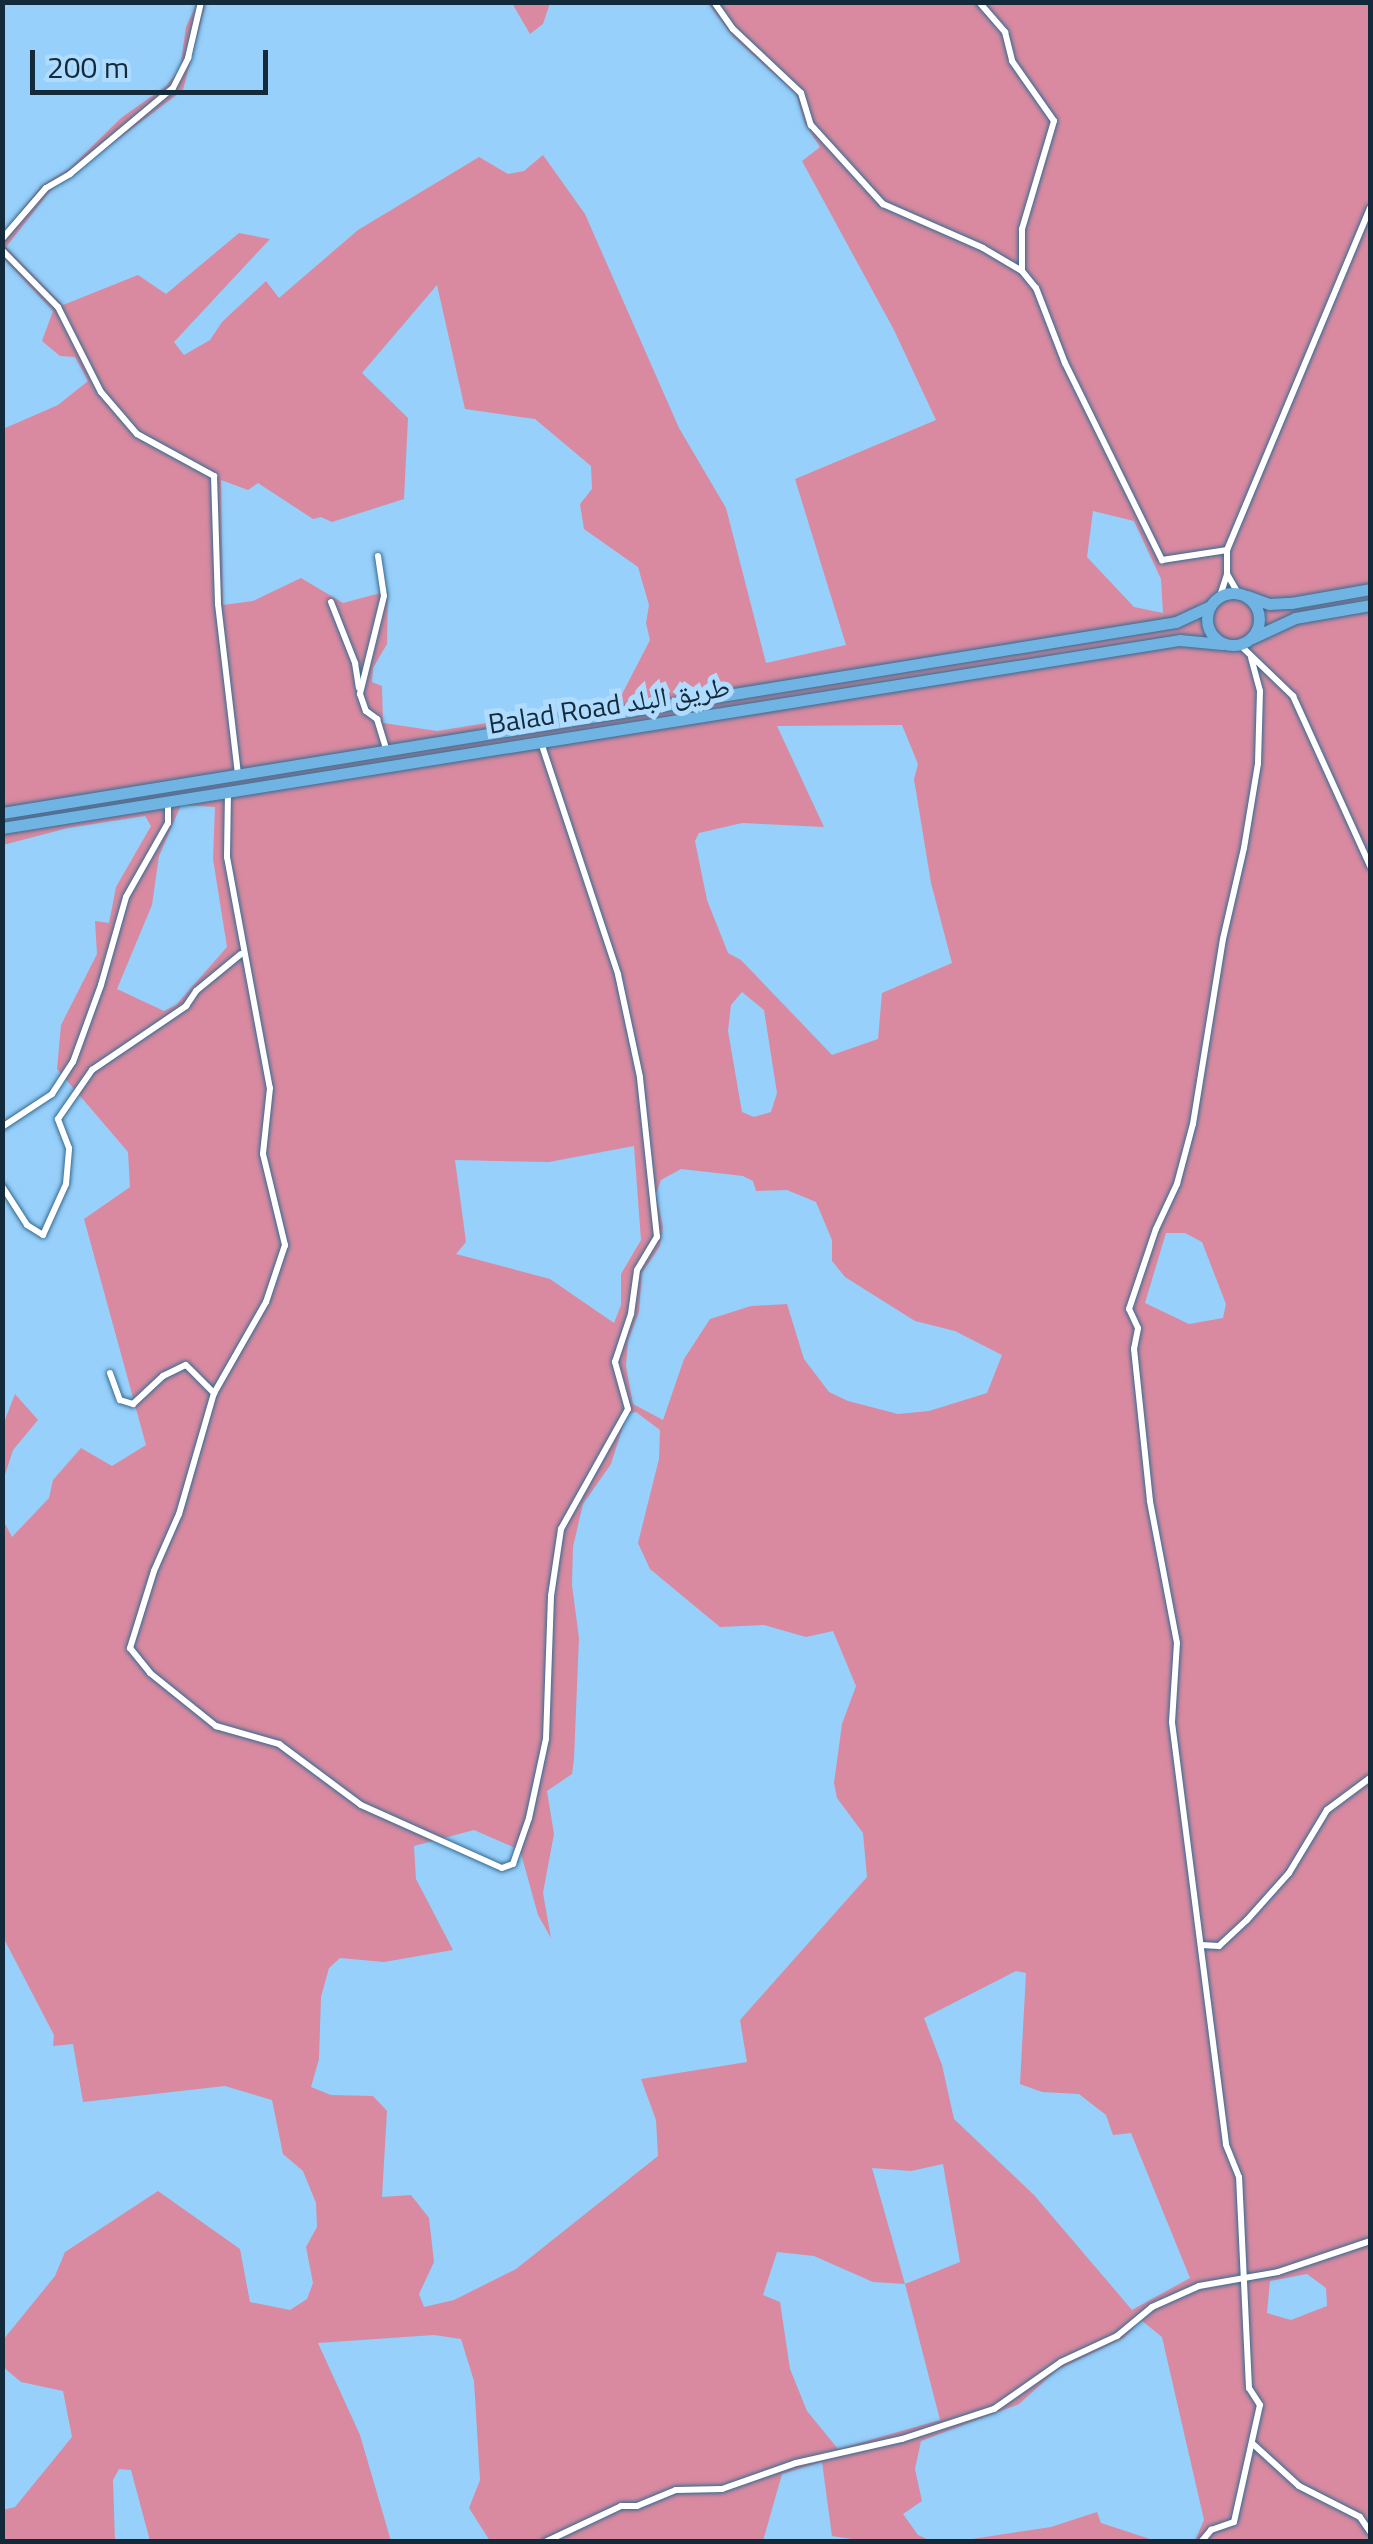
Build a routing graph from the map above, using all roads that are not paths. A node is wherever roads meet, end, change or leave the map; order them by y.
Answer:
1 (202, 2) edge
2 (714, 2) edge
3 (979, 2) edge
4 (1370, 208) edge
5 (2, 239) edge
6 (2, 250) edge
7 (1022, 271) junction
8 (1227, 550) junction
9 (378, 556) dead end
10 (1227, 574) junction
11 (1370, 589) edge
12 (1242, 594) junction
13 (1220, 596) junction
14 (331, 602) dead end
15 (1370, 604) edge
16 (1210, 606) junction
17 (1244, 642) junction
18 (1222, 644) junction
19 (1250, 658) junction
20 (360, 694) junction
21 (541, 742) junction
22 (386, 751) junction
23 (239, 775) junction
24 (228, 792) junction
25 (168, 801) junction
26 (2, 813) edge
27 (2, 828) edge
28 (1370, 866) edge
29 (242, 954) junction
30 (2, 1127) edge
31 (2, 1186) edge
32 (110, 1373) dead end
33 (214, 1393) junction
34 (1370, 1778) edge
35 (1201, 1945) junction
36 (1370, 2241) edge
37 (1247, 2275) junction
38 (1254, 2444) junction
39 (1370, 2532) edge
40 (545, 2542) edge
41 (1201, 2542) edge

1 - 5 street
2 - 7 street
3 - 7 street
4 - 8 street
6 - 23 street
7 - 8 street
8 - 10 street
9 - 20 street
10 - 12 street
10 - 13 street
11 - 12 highway
12 - 13 highway
12 - 17 highway
13 - 16 highway
14 - 20 street
15 - 17 highway
16 - 18 highway
16 - 22 highway, Balad Road طريق البلد
17 - 18 highway
17 - 19 street
18 - 21 highway, Balad Road طريق البلد
19 - 28 street
19 - 35 street
20 - 22 street
21 - 24 highway, Balad Road طريق البلد
21 - 33 street
22 - 23 highway, Balad Road طريق البلد
23 - 26 highway, Balad Road طريق البلد
24 - 25 highway, Balad Road طريق البلد
24 - 29 street
25 - 27 highway, Balad Road طريق البلد
25 - 30 street
29 - 31 street
29 - 33 street
32 - 33 street
34 - 35 street
35 - 37 street
36 - 37 street
37 - 38 street
37 - 40 street
38 - 39 street
38 - 41 street

